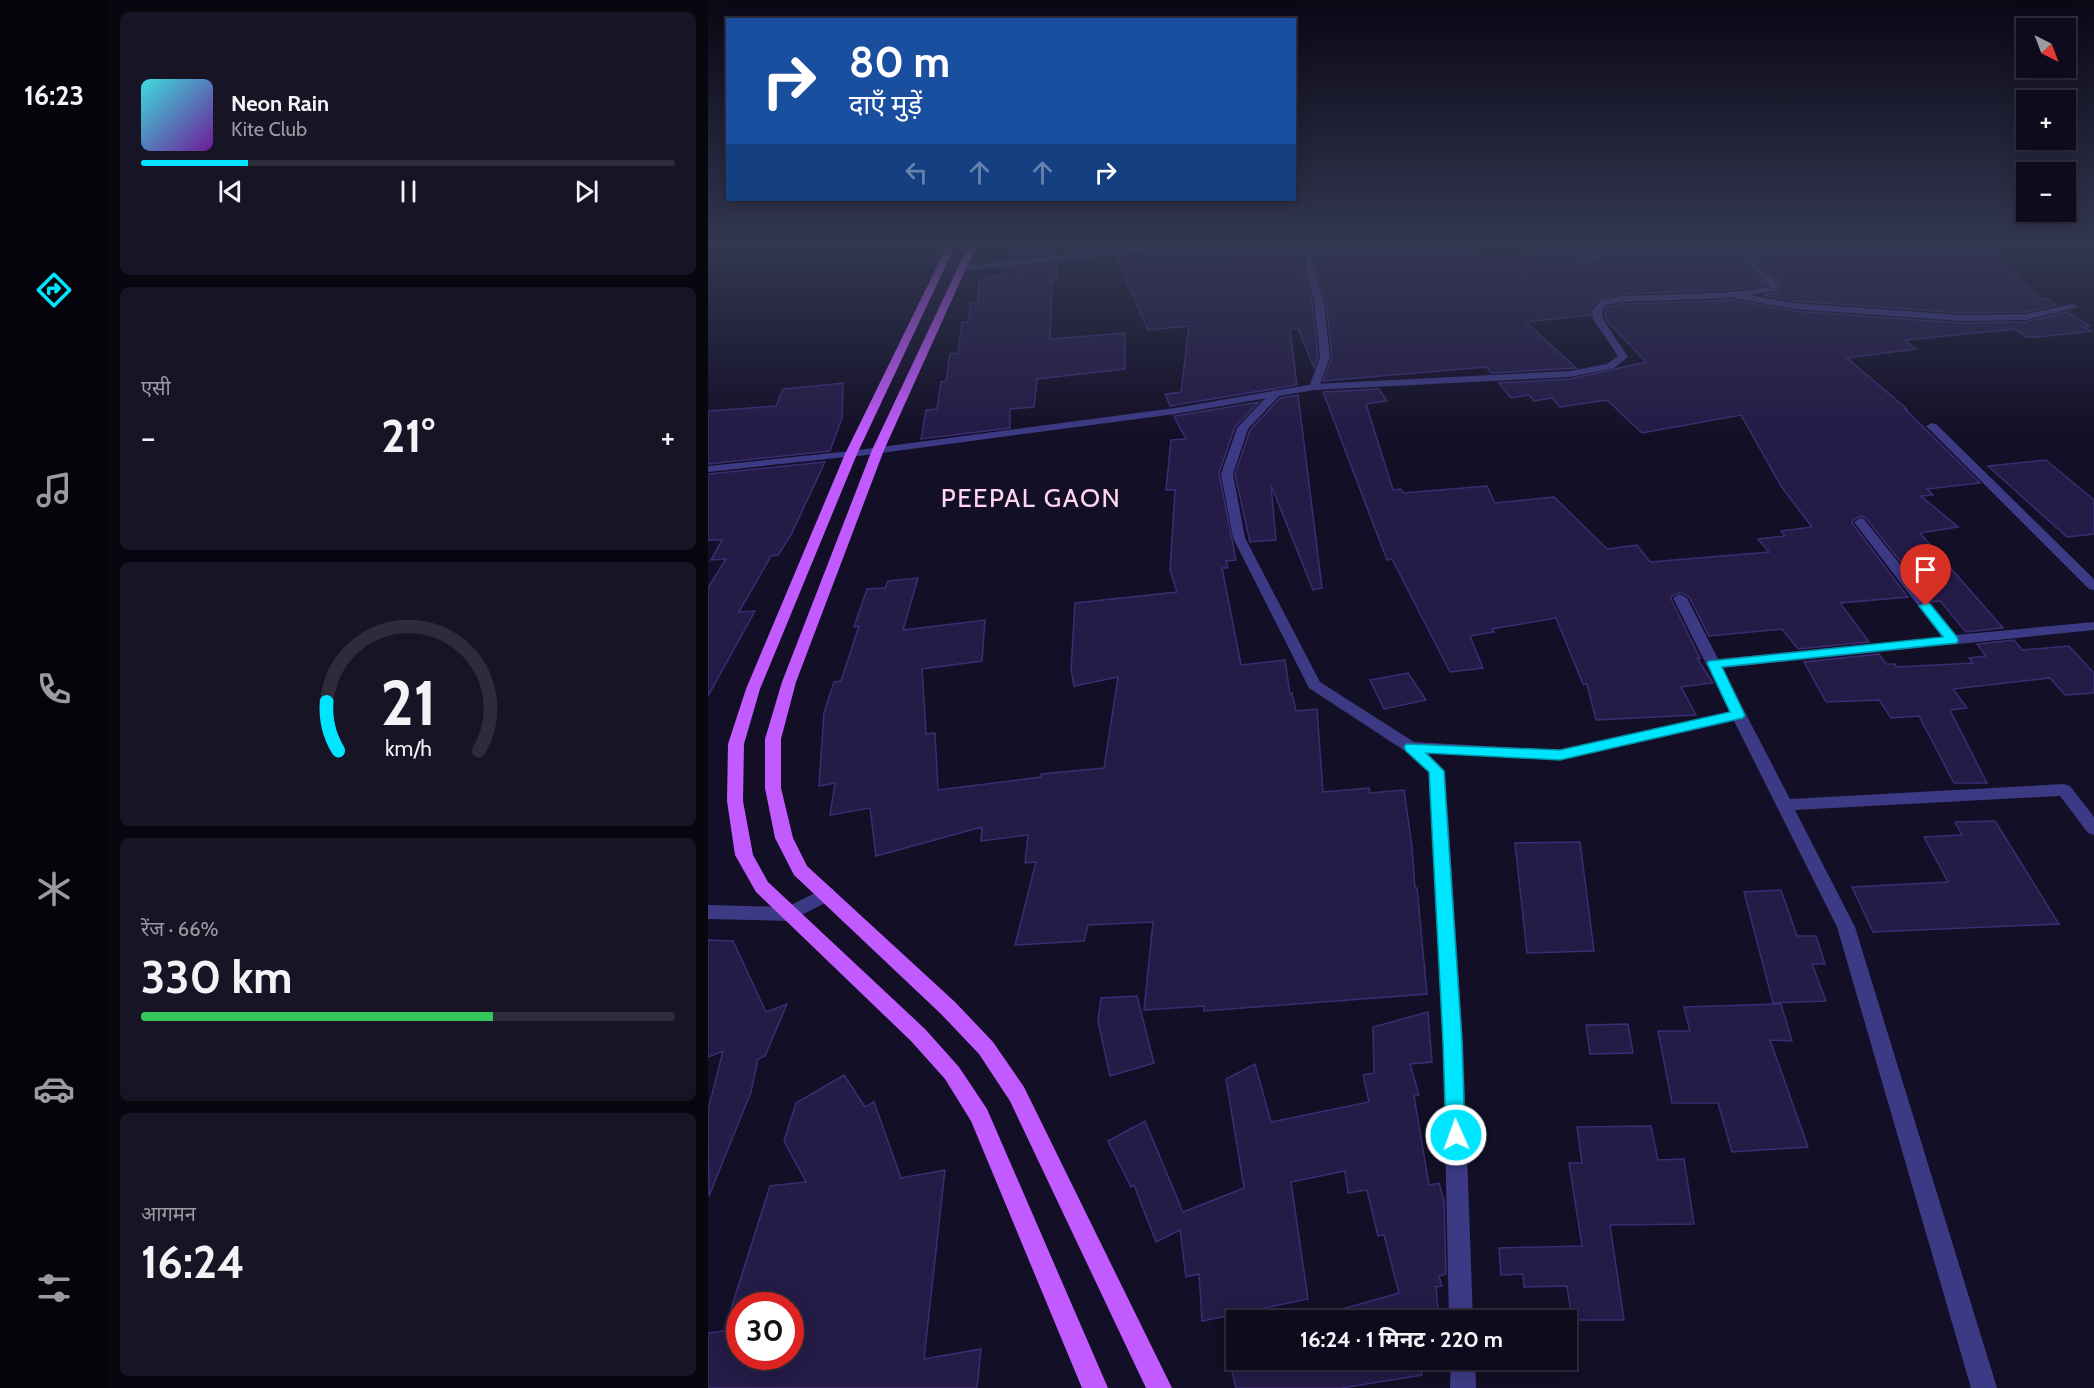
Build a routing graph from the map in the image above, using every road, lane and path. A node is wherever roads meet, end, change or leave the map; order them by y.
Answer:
1 (921, 307) edge
2 (943, 307) edge
3 (1320, 307) edge
4 (1600, 307) edge
5 (1805, 307) edge
6 (2073, 307) dead end
7 (1314, 387) junction
8 (1276, 393) junction
9 (1932, 426) dead end
10 (878, 450) junction
11 (851, 454) junction
12 (708, 469) edge
13 (1860, 522) dead end
14 (2094, 586) edge
15 (1680, 598) dead end
16 (2094, 626) edge
17 (1952, 640) junction
18 (1713, 663) junction
19 (1738, 715) junction
20 (1411, 747) junction
21 (1785, 805) junction
22 (2094, 829) edge
23 (827, 894) junction
24 (708, 912) edge
25 (790, 914) junction
26 (1461, 1310) edge
27 (1463, 1370) edge
28 (1095, 1388) edge
29 (1159, 1388) edge
30 (1464, 1388) edge
31 (1984, 1388) edge

1 - 11 main road
2 - 10 main road
3 - 7 street
4 - 7 street
5 - 6 street
7 - 8 street
8 - 10 street
8 - 20 street
9 - 14 street
10 - 11 street
10 - 23 main road
11 - 12 street
11 - 25 main road
13 - 17 street
15 - 18 street
16 - 17 street
17 - 18 street
18 - 19 street
19 - 20 street
19 - 21 street
20 - 26 street
21 - 22 street
21 - 31 street
23 - 25 street
23 - 29 main road
24 - 25 street
25 - 28 main road
27 - 30 street

